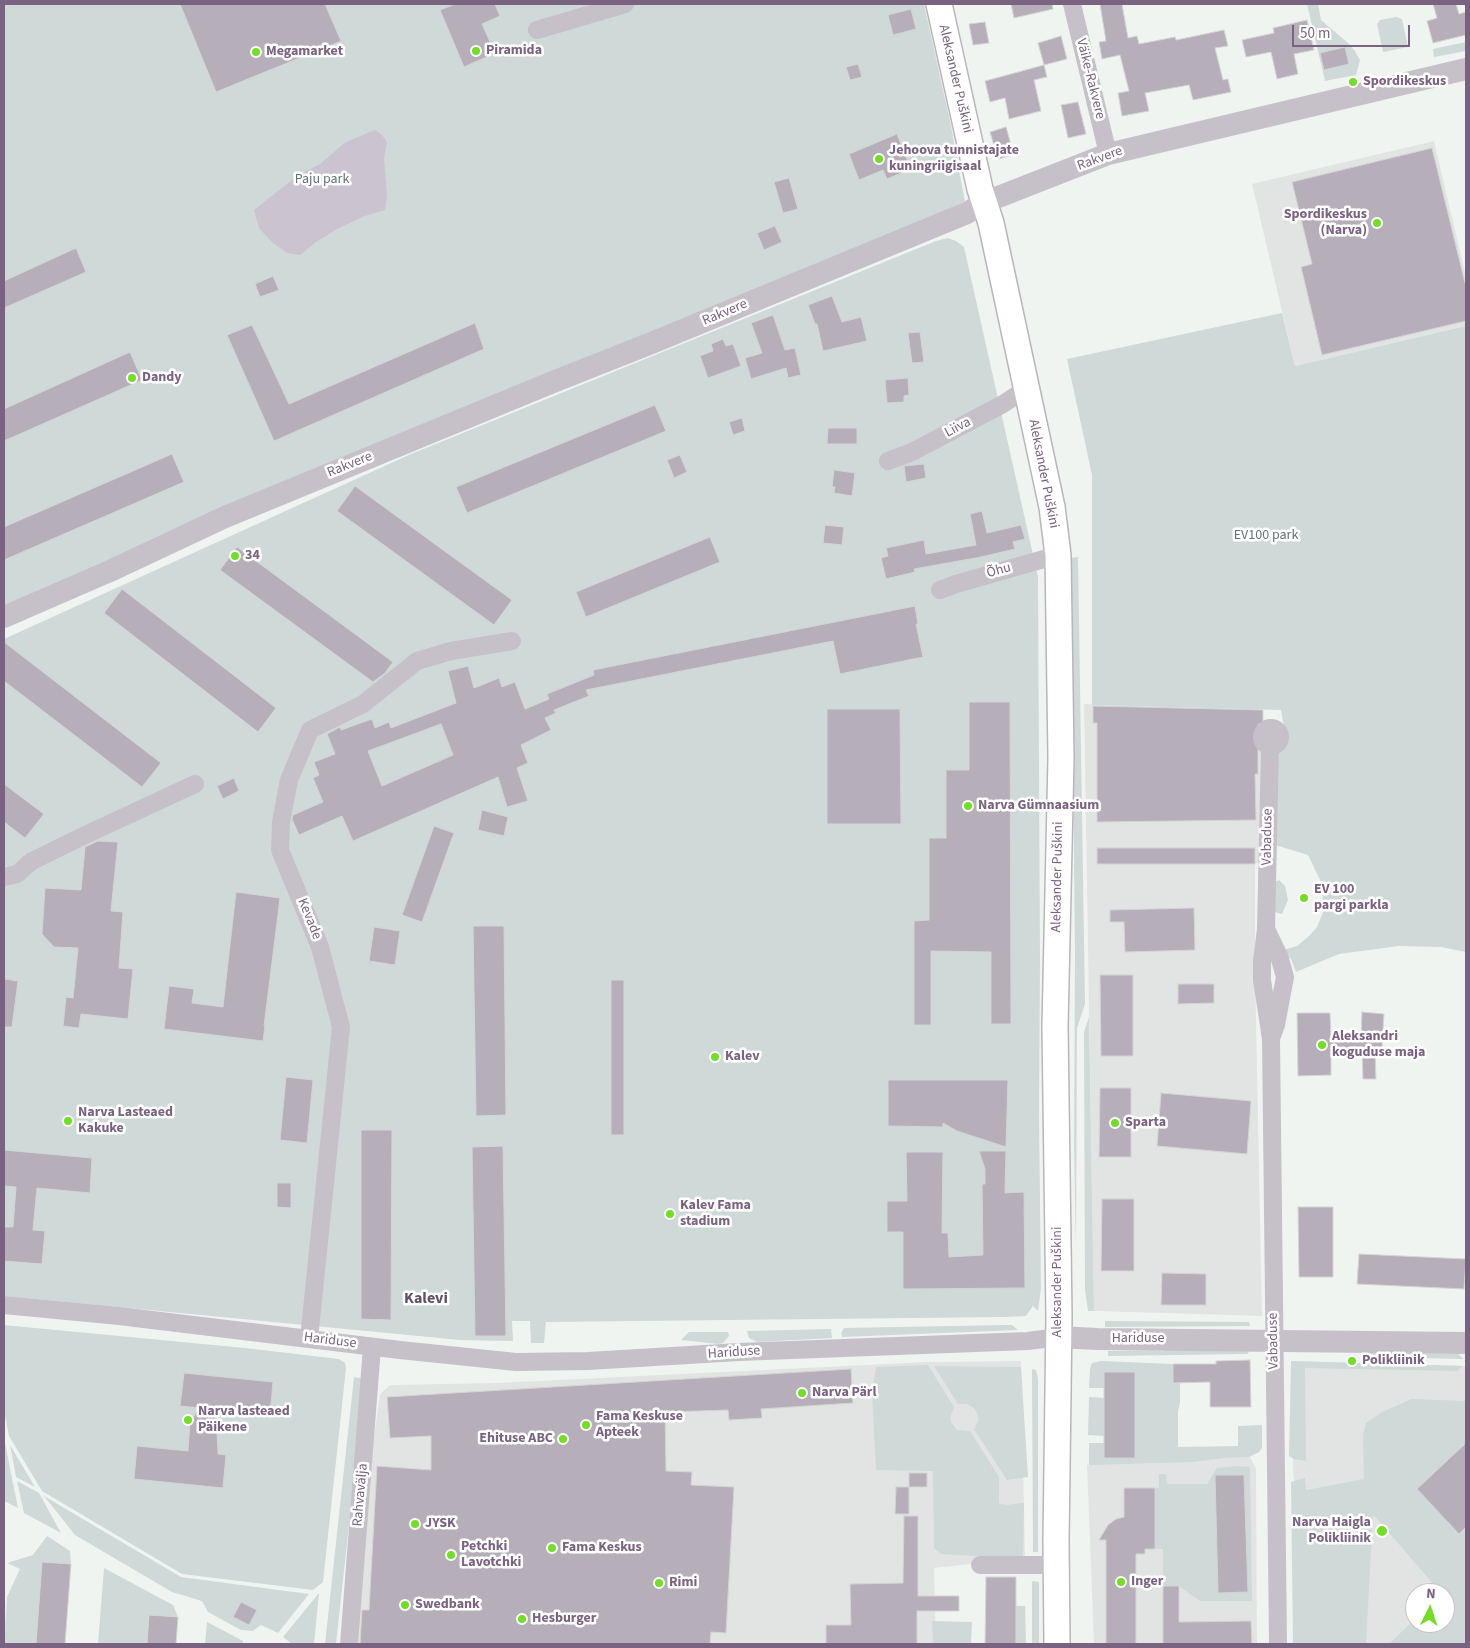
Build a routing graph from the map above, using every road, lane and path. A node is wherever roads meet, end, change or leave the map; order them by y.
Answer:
1 (625, 4) edge
2 (939, 4) edge
3 (1072, 4) edge
4 (536, 30) dead end
5 (1466, 69) edge
6 (1108, 154) junction
7 (984, 203) junction
8 (1026, 389) junction
9 (888, 461) dead end
10 (1058, 555) junction
11 (940, 590) dead end
12 (4, 617) edge
13 (512, 641) dead end
14 (1270, 746) dead end
15 (195, 784) dead end
16 (4, 878) edge
17 (4, 1305) edge
18 (1058, 1337) junction
19 (309, 1339) junction
20 (1274, 1340) junction
21 (1466, 1343) edge
22 (372, 1347) junction
23 (980, 1565) dead end
24 (1057, 1565) junction
25 (349, 1644) edge
26 (1057, 1644) edge
27 (1278, 1644) edge

1 - 4 street
2 - 7 main road, Aleksander Puškini
3 - 6 street, Väike-Rakvere
5 - 6 street, Rakvere
6 - 7 street, Rakvere
7 - 8 main road, Aleksander Puškini
7 - 12 street, Rakvere
8 - 9 street, Liiva
8 - 10 main road, Aleksander Puškini
10 - 11 street, Õhu
10 - 18 main road, Aleksander Puškini
13 - 19 street, Kevade
14 - 20 street, Vabaduse
15 - 16 street
17 - 19 street, Hariduse
18 - 20 street, Hariduse
18 - 22 street, Hariduse
18 - 24 main road, Aleksander Puškini
19 - 22 street, Hariduse
20 - 21 street, Hariduse
20 - 27 street, Vabaduse
22 - 25 street, Rahvavälja
23 - 24 street
24 - 26 main road, Aleksander Puškini

